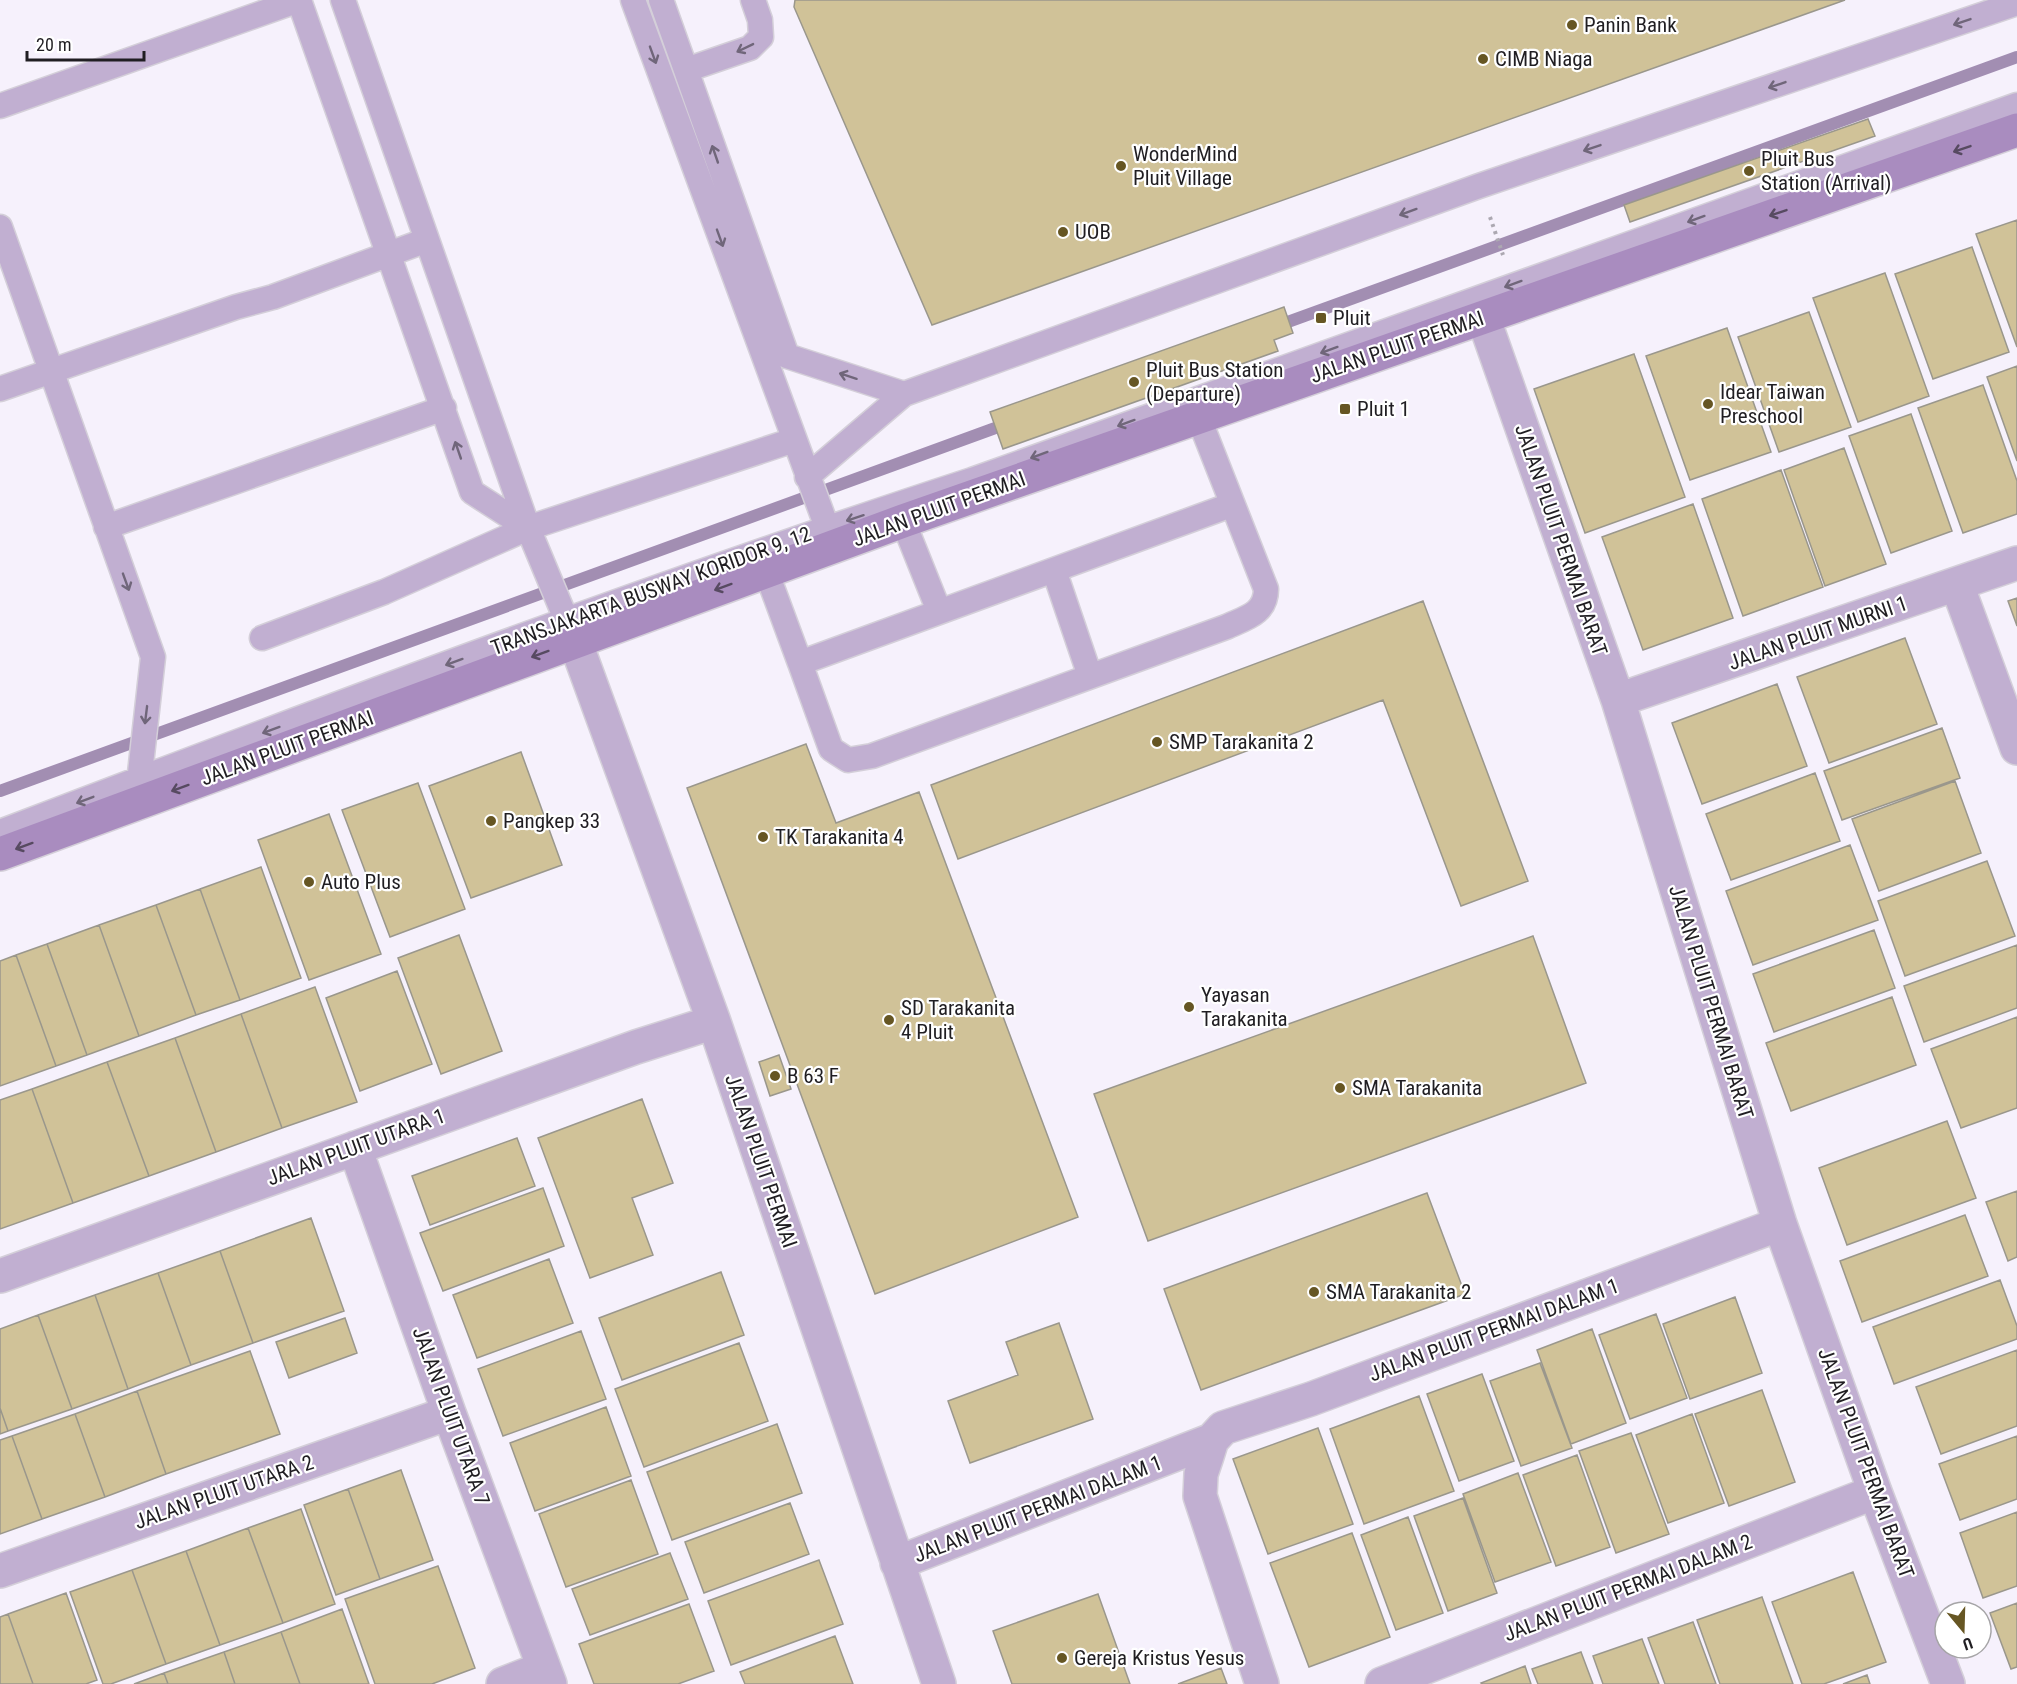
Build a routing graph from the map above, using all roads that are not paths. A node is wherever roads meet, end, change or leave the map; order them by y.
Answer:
1 (342, 0) edge
2 (633, 0) edge
3 (661, 0) edge
4 (753, 0) edge
5 (2017, 3) edge
6 (686, 70) junction
7 (2017, 105) edge
8 (0, 106) edge
9 (2017, 130) edge
10 (0, 226) edge
11 (427, 240) junction
12 (389, 253) junction
13 (1483, 317) junction
14 (51, 372) junction
15 (0, 389) edge
16 (904, 394) junction
17 (444, 408) junction
18 (1198, 416) junction
19 (794, 440) junction
20 (809, 480) junction
21 (1231, 505) junction
22 (903, 521) junction
23 (106, 527) junction
24 (528, 528) junction
25 (827, 528) junction
26 (2017, 563) edge
27 (1054, 570) junction
28 (766, 571) junction
29 (1957, 585) junction
30 (939, 611) junction
31 (568, 622) junction
32 (262, 638) dead end
33 (800, 663) junction
34 (1090, 676) junction
35 (1618, 700) junction
36 (2017, 748) edge
37 (138, 791) junction
38 (0, 832) edge
39 (0, 854) edge
40 (714, 1022) junction
41 (355, 1148) junction
42 (1780, 1224) junction
43 (0, 1276) edge
44 (449, 1413) junction
45 (1212, 1440) junction
46 (1875, 1492) junction
47 (897, 1563) junction
48 (0, 1570) edge
49 (547, 1676) edge
50 (503, 1684) edge
51 (939, 1684) edge
52 (1262, 1684) edge
53 (1382, 1684) edge
54 (1948, 1684) edge

1 - 11 lane, JALAN PLUIT PERMAI
2 -> 19 lane
3 - 6 lane
4 -> 6 lane
5 -> 16 lane
16 -> 6 lane
7 -> 25 lane, TRANSJAKARTA BUSWAY KORIDOR 9, 12
8 - 12 lane
9 -> 13 street, JALAN PLUIT PERMAI
10 - 14 lane
11 - 12 lane
11 - 24 lane, JALAN PLUIT PERMAI
12 - 14 lane
12 - 17 lane
13 - 18 street, JALAN PLUIT PERMAI
13 - 35 street, JALAN PLUIT PERMAI BARAT
14 - 15 lane
14 - 23 lane
16 - 20 lane
17 - 23 lane
24 -> 17 lane
18 - 21 lane
18 - 22 street, JALAN PLUIT PERMAI
19 - 20 lane
19 - 24 lane
20 - 25 lane
21 - 27 lane
21 - 34 lane
22 - 25 street, JALAN PLUIT PERMAI
22 - 30 lane
23 -> 37 lane
24 - 31 lane, JALAN PLUIT PERMAI
24 - 32 lane
25 - 28 street, JALAN PLUIT PERMAI
25 - 31 lane, TRANSJAKARTA BUSWAY KORIDOR 9, 12
26 - 29 street, JALAN PLUIT MURNI 1
27 - 30 lane
27 - 34 lane
28 -> 31 street, JALAN PLUIT PERMAI
28 - 33 lane
29 - 35 street, JALAN PLUIT MURNI 1
29 - 36 street
30 - 33 lane
31 -> 37 street, JALAN PLUIT PERMAI
31 - 40 street, JALAN PLUIT PERMAI
33 - 34 lane
35 - 42 street, JALAN PLUIT PERMAI BARAT
37 -> 38 lane
37 -> 39 street, JALAN PLUIT PERMAI
40 - 41 street, JALAN PLUIT UTARA 1
40 - 47 street, JALAN PLUIT PERMAI
41 - 43 street, JALAN PLUIT UTARA 1
41 - 44 street, JALAN PLUIT UTARA 7
42 - 45 street, JALAN PLUIT PERMAI DALAM 1
42 - 46 street, JALAN PLUIT PERMAI BARAT
44 - 48 street, JALAN PLUIT UTARA 2
44 - 49 street, JALAN PLUIT UTARA 7
45 - 47 street, JALAN PLUIT PERMAI DALAM 1
45 - 52 street
46 - 53 street, JALAN PLUIT PERMAI DALAM 2
46 - 54 street, JALAN PLUIT PERMAI BARAT
47 - 51 street, JALAN PLUIT PERMAI
49 - 50 street

